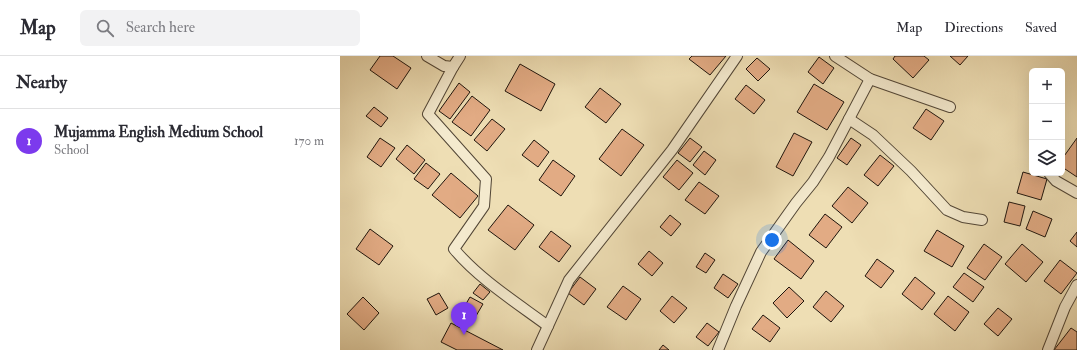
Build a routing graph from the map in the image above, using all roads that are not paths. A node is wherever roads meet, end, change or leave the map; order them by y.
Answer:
1 (427, 56) edge
2 (460, 56) edge
3 (737, 56) edge
4 (835, 56) edge
5 (453, 67) junction
6 (870, 79) junction
7 (950, 107) dead end
8 (849, 119) junction
9 (1052, 176) edge
10 (1077, 193) edge
11 (982, 220) dead end
12 (1077, 285) edge
13 (548, 326) junction
14 (538, 350) edge
15 (718, 350) edge
16 (1048, 350) edge

1 - 5 street
2 - 5 street
3 - 13 street
4 - 6 street
5 - 13 street
6 - 7 street
6 - 8 street
8 - 11 street
8 - 15 street
9 - 10 street
12 - 16 street
13 - 14 street

